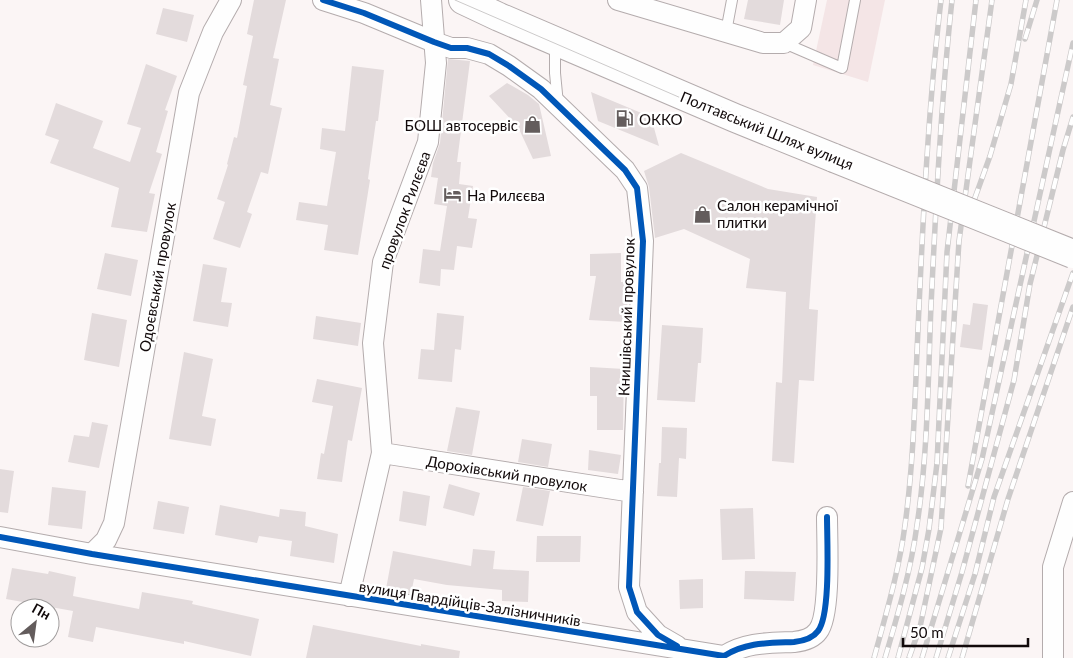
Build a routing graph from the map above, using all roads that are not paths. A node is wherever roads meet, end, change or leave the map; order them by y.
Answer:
1 (231, 0) edge
2 (323, 0) edge
3 (431, 0) edge
4 (463, 0) edge
5 (732, 0) edge
6 (806, 0) edge
7 (855, 0) edge
8 (627, 2) edge
9 (726, 32) junction
10 (555, 40) junction
11 (434, 42) junction
12 (784, 43) junction
13 (558, 105) junction
14 (1073, 254) edge
15 (382, 453) junction
16 (632, 492) junction
17 (1073, 502) edge
18 (827, 517) dead end
19 (0, 537) edge
20 (92, 554) junction
21 (349, 596) junction
22 (683, 650) junction
23 (725, 657) edge
24 (1053, 658) edge

1 - 20 street, Одоєвський провулок
2 - 11 street, Книшівський провулок
3 - 11 street, провулок Рилєєва
4 - 10 main road, Полтавський Шлях вулиця
5 - 9 lane
6 - 12 street
7 - 12 lane
8 - 9 street
9 - 12 street
10 - 13 lane
10 - 14 main road, Полтавський Шлях вулиця, bridge
11 - 13 street, Книшівський провулок
11 - 15 street, провулок Рилєєва
13 - 16 street, Книшівський провулок
15 - 16 street, Дорохівський провулок
15 - 21 street, провулок Рилєєва
16 - 22 street, Книшівський провулок
17 - 24 street
18 - 23 street, вулиця Гвардійців-Залізничників
19 - 20 street, вулиця Гвардійців-Залізничників
20 - 21 street, вулиця Гвардійців-Залізничників
21 - 22 street, вулиця Гвардійців-Залізничників
22 - 23 street, вулиця Гвардійців-Залізничників

